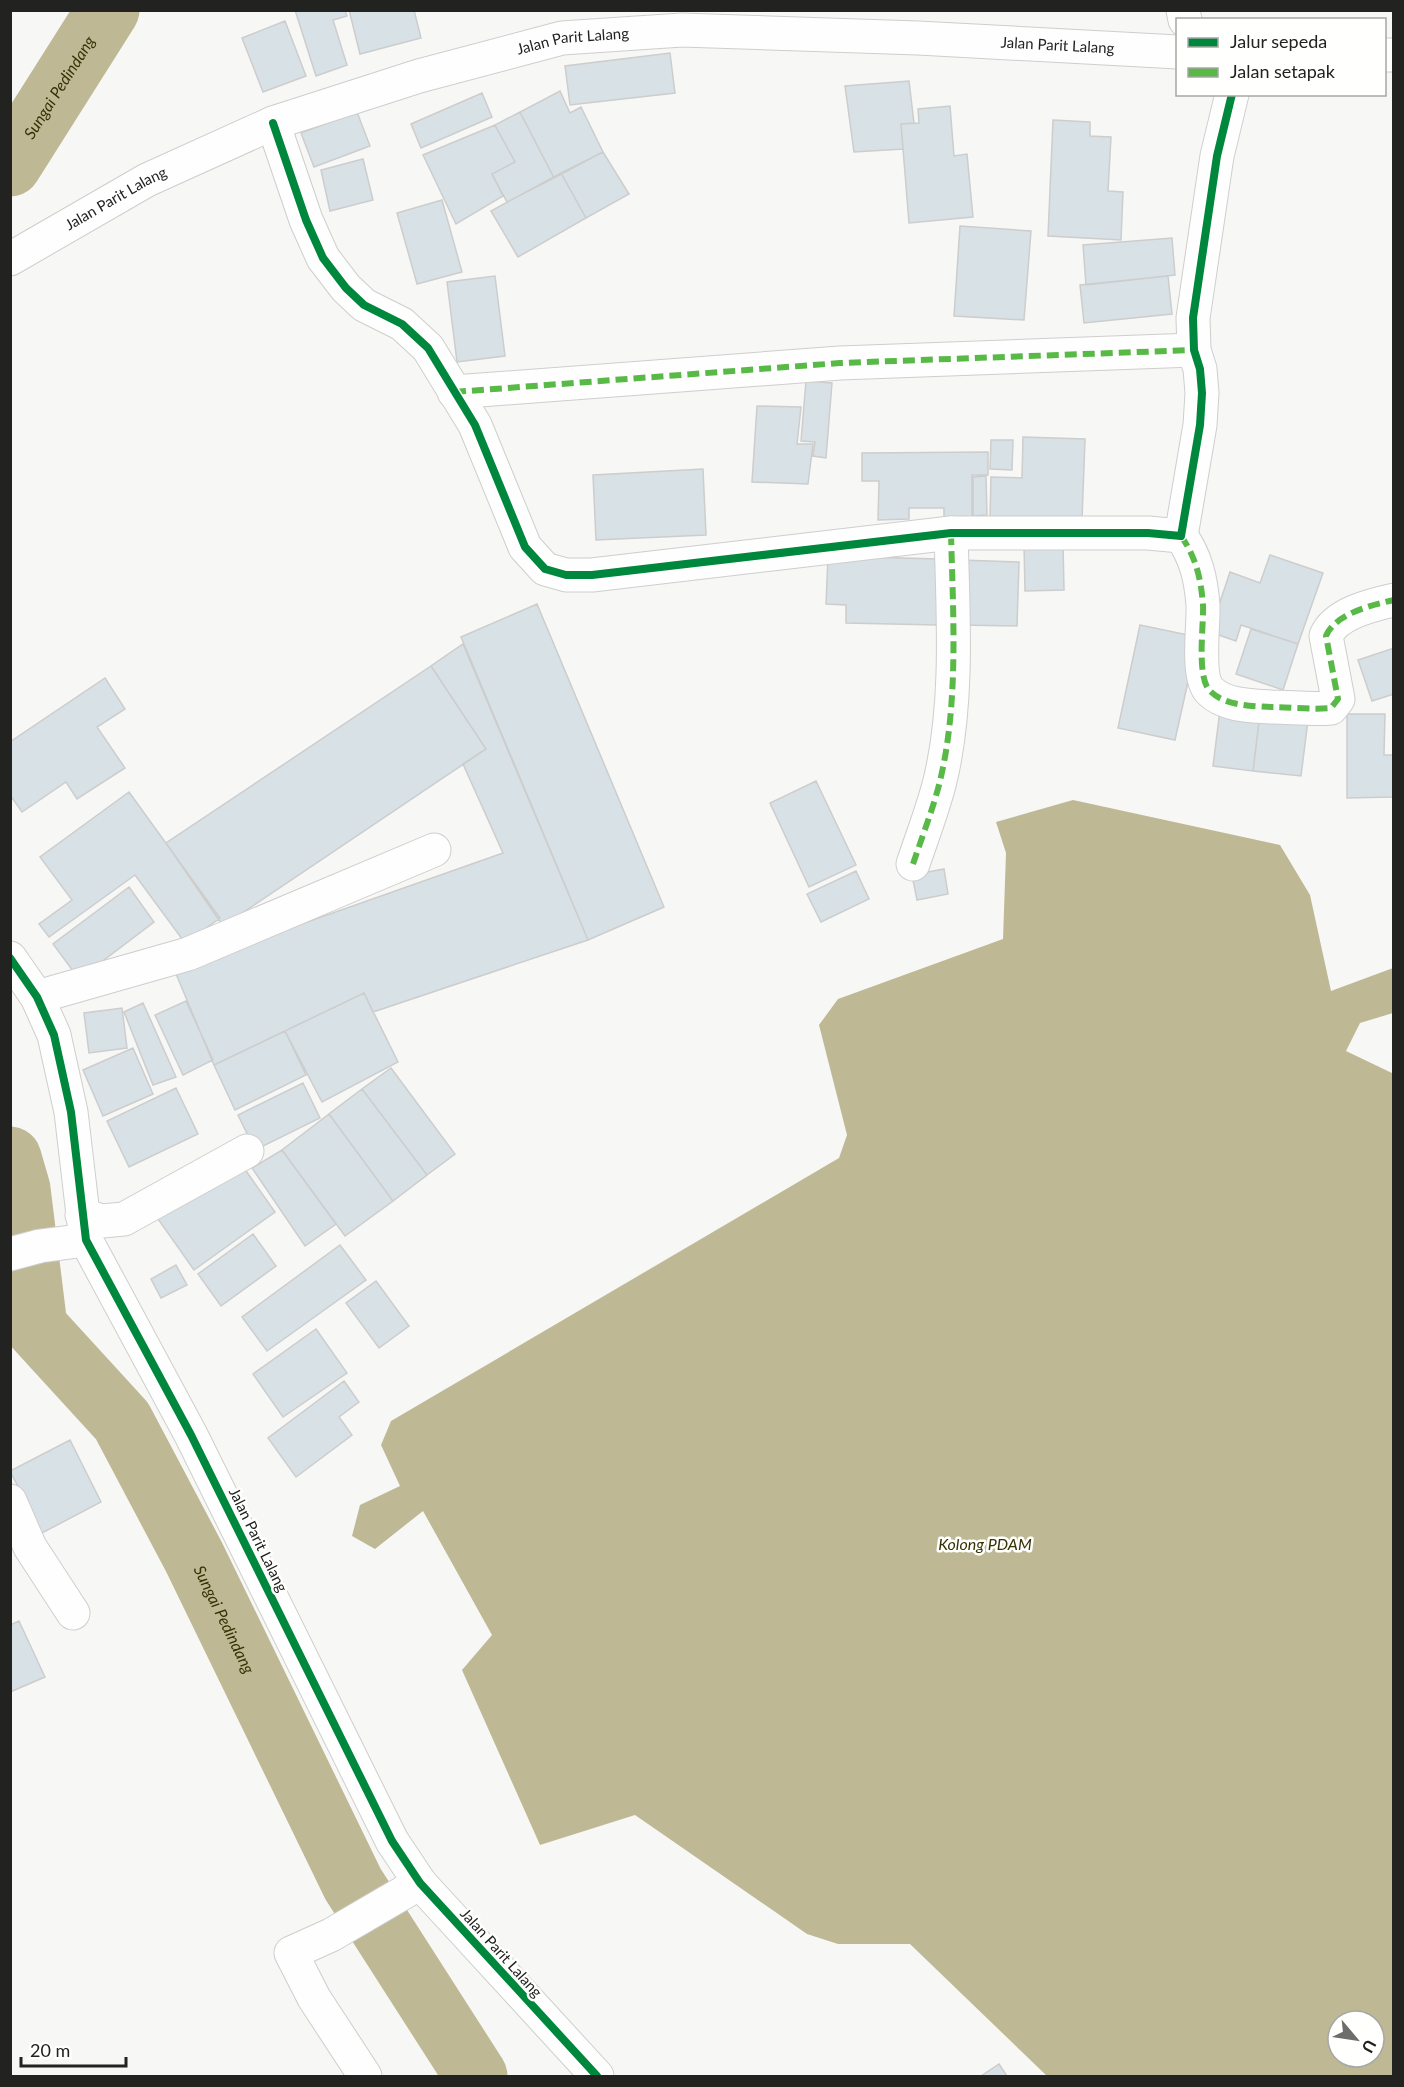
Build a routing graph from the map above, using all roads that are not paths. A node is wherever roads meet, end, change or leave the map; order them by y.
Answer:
1 (913, 24) edge
2 (1176, 52) edge
3 (1232, 96) edge
4 (273, 123) junction
5 (10, 259) edge
6 (1194, 350) junction
7 (454, 392) junction
8 (951, 533) junction
9 (1180, 536) junction
10 (1394, 600) edge
11 (434, 850) dead end
12 (913, 864) dead end
13 (10, 958) edge
14 (37, 997) junction
15 (246, 1151) dead end
16 (84, 1228) junction
17 (25, 1250) edge
18 (10, 1501) edge
19 (73, 1613) dead end
20 (406, 1891) junction
21 (365, 2076) edge
22 (597, 2076) edge

1 - 2 street, Jalan Parit Lalang
1 - 4 street, Jalan Parit Lalang
3 - 6 street
4 - 5 street, Jalan Parit Lalang
4 - 7 street
6 - 7 street
6 - 9 street
7 - 8 street
8 - 9 street
8 - 12 street
9 - 10 street
11 - 14 street
13 - 14 street, Jalan Parit Lalang
14 - 16 street, Jalan Parit Lalang
15 - 16 street
16 - 17 street
16 - 20 street, Jalan Parit Lalang
18 - 19 street
20 - 21 street
20 - 22 street, Jalan Parit Lalang

